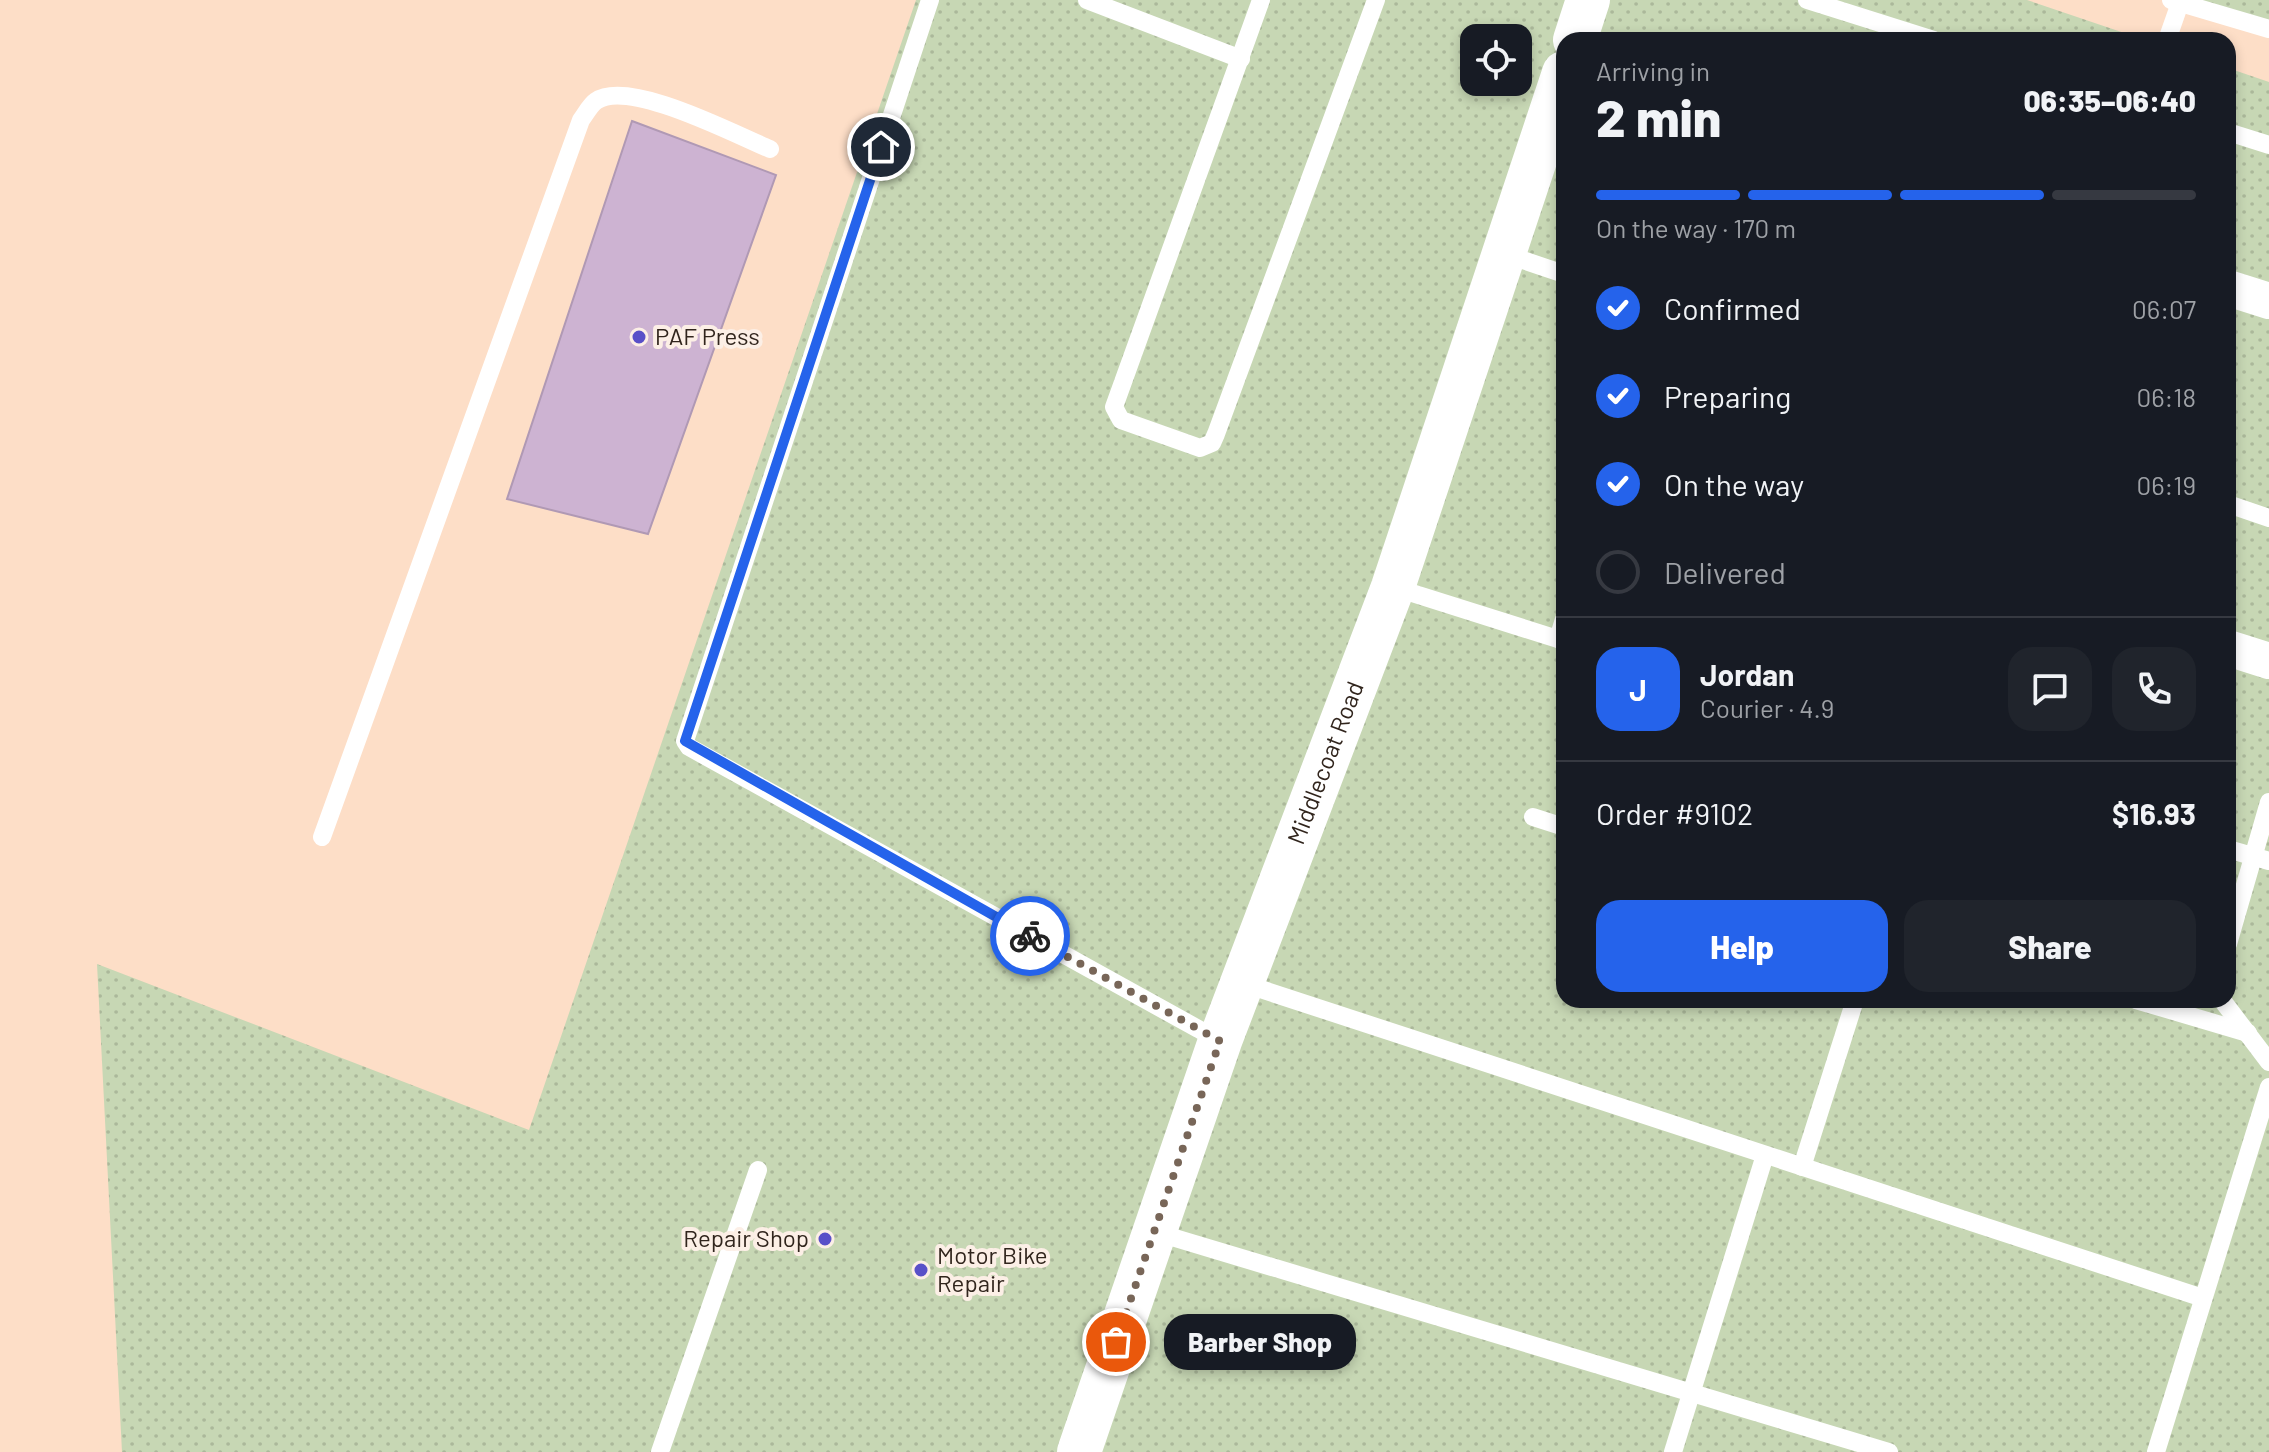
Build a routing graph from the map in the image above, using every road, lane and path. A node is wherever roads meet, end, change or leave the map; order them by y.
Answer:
1 (930, 0) edge
2 (1087, 0) edge
3 (1261, 0) edge
4 (1376, 0) edge
5 (1588, 0) edge
6 (1807, 0) edge
7 (2175, 1) edge
8 (2269, 29) edge
9 (1578, 32) edge
10 (1909, 32) edge
11 (2169, 32) edge
12 (1241, 59) junction
13 (1556, 98) edge
14 (2236, 135) edge
15 (2269, 145) edge
16 (770, 149) dead end
17 (1505, 254) junction
18 (1556, 271) edge
19 (2236, 291) edge
20 (2269, 301) edge
21 (2236, 507) edge
22 (2269, 518) edge
23 (1393, 587) junction
24 (1556, 638) edge
25 (2236, 651) edge
26 (2269, 661) edge
27 (2269, 802) edge
28 (1533, 817) dead end
29 (1556, 824) edge
30 (322, 837) dead end
31 (2236, 851) edge
32 (2261, 859) edge
33 (2236, 923) edge
34 (1242, 983) junction
35 (1852, 1008) edge
36 (2163, 1008) edge
37 (2228, 1008) edge
38 (2248, 1033) junction
39 (1220, 1041) junction
40 (2269, 1062) edge
41 (2269, 1087) edge
42 (1765, 1155) junction
43 (1802, 1167) junction
44 (758, 1170) dead end
45 (1152, 1231) junction
46 (2203, 1298) junction
47 (1690, 1392) junction
48 (660, 1452) edge
49 (1079, 1452) edge
50 (1673, 1452) edge
51 (1889, 1452) edge
52 (2156, 1452) edge

1 - 39 lane
2 - 12 lane
3 - 12 lane
4 - 12 lane
5 - 9 street
6 - 10 lane
7 - 8 lane
7 - 11 lane
13 - 17 street, Middlecoat Road
14 - 15 lane
16 - 30 lane
17 - 18 lane
17 - 23 street, Middlecoat Road
19 - 20 street
21 - 22 lane
23 - 24 lane
23 - 34 street, Middlecoat Road
25 - 26 street
27 - 32 lane
28 - 29 lane
31 - 32 lane
32 - 33 lane
34 - 39 street, Middlecoat Road
34 - 42 lane
35 - 43 lane
36 - 38 lane
37 - 38 lane
38 - 40 lane
39 - 45 street, Middlecoat Road
41 - 46 lane
42 - 43 lane
42 - 47 lane
43 - 46 lane
44 - 48 lane
45 - 47 lane
45 - 49 street, Middlecoat Road
46 - 52 lane
47 - 50 lane
47 - 51 lane

